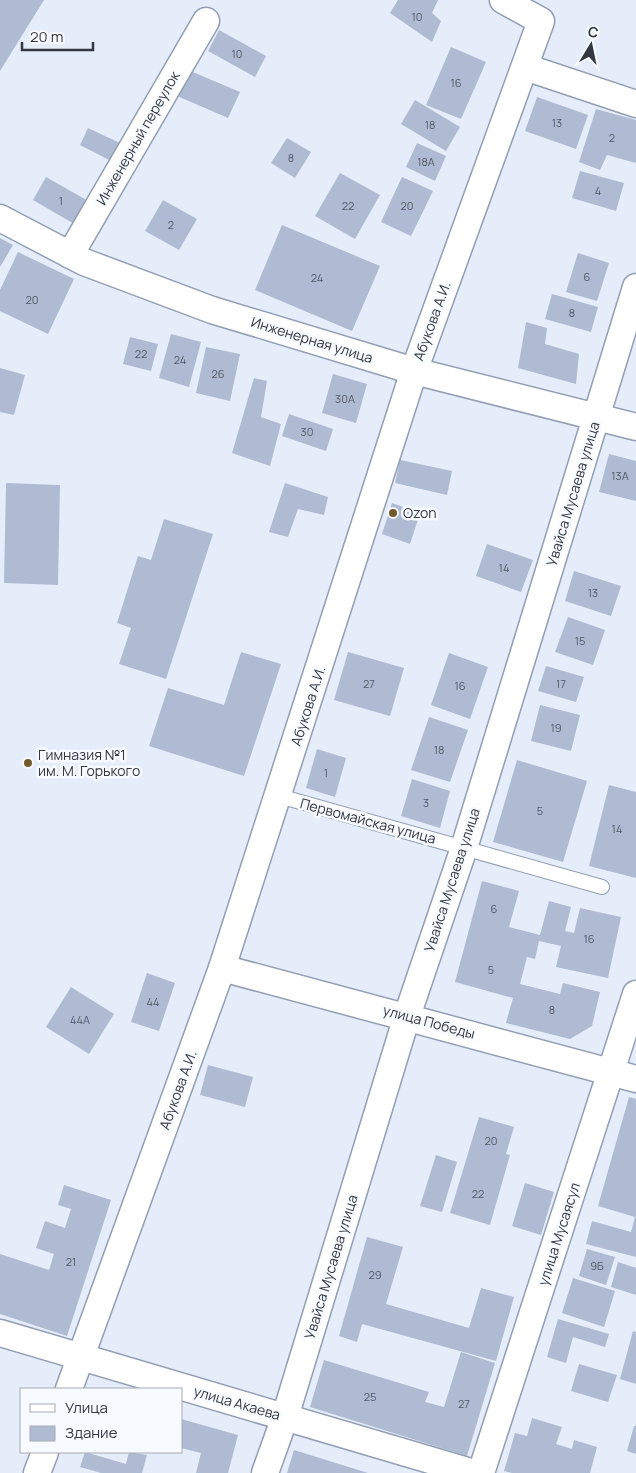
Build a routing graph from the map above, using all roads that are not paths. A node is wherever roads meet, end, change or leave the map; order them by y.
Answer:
1 (503, 0) edge
2 (206, 21) dead end
3 (525, 67) junction
4 (636, 104) edge
5 (0, 218) edge
6 (70, 254) junction
7 (636, 287) edge
8 (414, 371) junction
9 (598, 416) junction
10 (636, 427) edge
11 (279, 796) junction
12 (464, 848) junction
13 (602, 887) dead end
14 (222, 968) junction
15 (636, 994) edge
16 (407, 1016) junction
17 (624, 1075) edge
18 (0, 1333) edge
19 (82, 1357) junction
20 (69, 1388) edge
21 (285, 1417) junction
22 (45, 1453) edge
23 (37, 1473) edge
24 (265, 1473) edge
25 (474, 1473) edge
26 (481, 1473) edge

1 - 3 street, Абукова А.И.
2 - 6 street, Инженерный переулок
3 - 4 street
3 - 8 street, Абукова А.И.
5 - 6 street, Инженерная улица
6 - 8 street, Инженерная улица
7 - 9 street, Увайса Мусаева улица
8 - 9 street, Инженерная улица
8 - 11 street, Абукова А.И.
9 - 10 street, Инженерная улица
9 - 12 street, Увайса Мусаева улица
11 - 12 lane, Первомайская улица
11 - 14 street, Абукова А.И.
12 - 13 lane, Первомайская улица
12 - 16 street, Увайса Мусаева улица
14 - 16 street, улица Победы
14 - 19 street, Абукова А.И.
15 - 17 street, улица Мусаясул
16 - 17 street, улица Победы
16 - 21 street, Увайса Мусаева улица
17 - 26 street, улица Мусаясул
18 - 19 street, улица Акаева
19 - 20 street, Абукова А.И.
19 - 21 street, улица Акаева
21 - 24 street, Увайса Мусаева улица
21 - 25 street, улица Акаева
22 - 23 street

